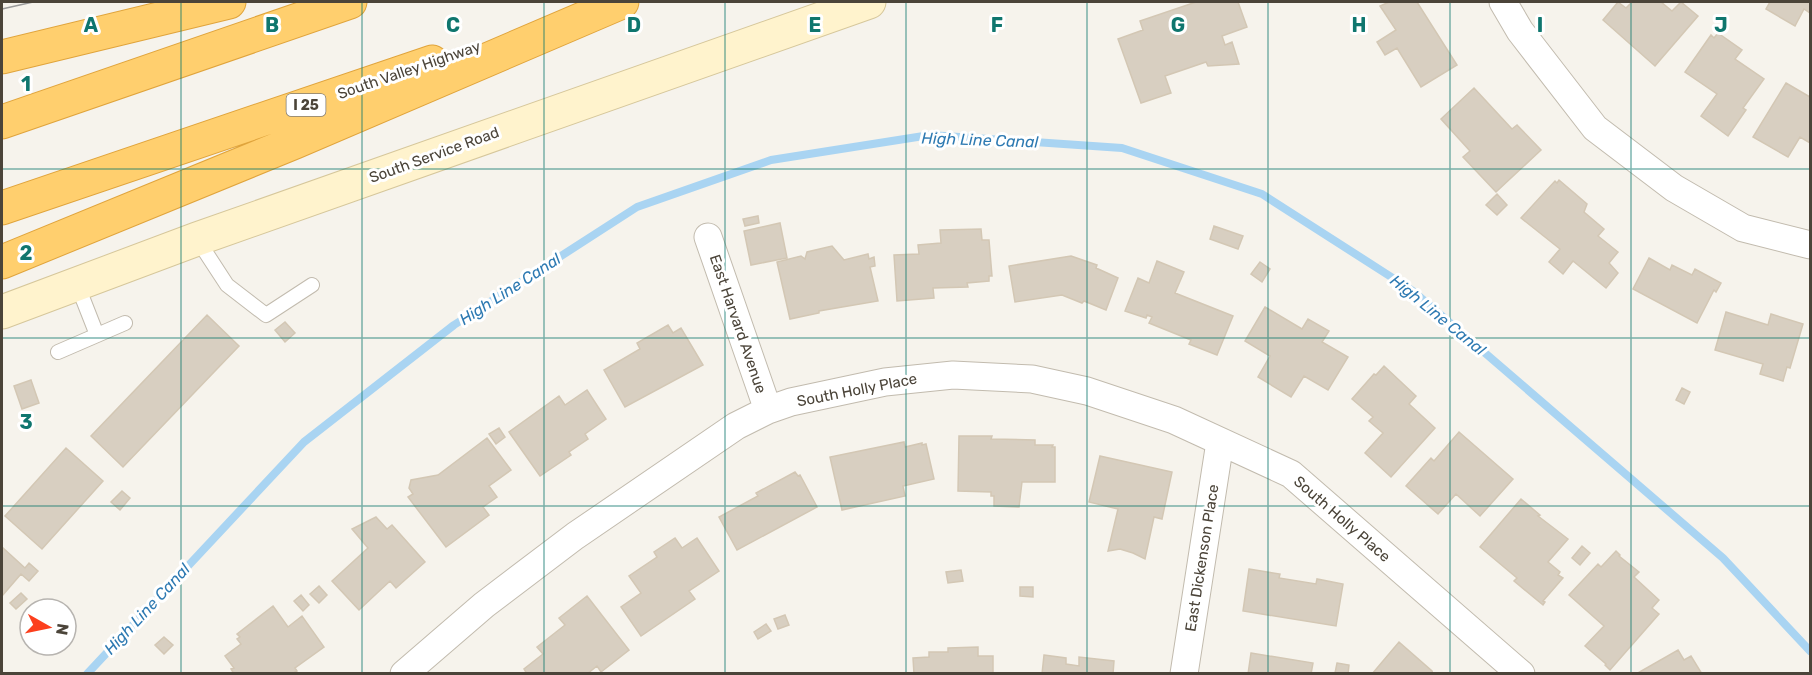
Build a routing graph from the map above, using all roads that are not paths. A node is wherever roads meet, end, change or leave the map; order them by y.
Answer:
1 (229, 2) edge
2 (350, 2) edge
3 (611, 2) edge
4 (622, 2) edge
5 (869, 2) edge
6 (1503, 2) edge
7 (2, 57) edge
8 (2, 122) edge
9 (2, 208) edge
10 (708, 237) dead end
11 (197, 239) junction
12 (1810, 245) edge
13 (2, 262) edge
14 (77, 284) junction
15 (312, 285) dead end
16 (2, 312) edge
17 (125, 323) dead end
18 (97, 335) junction
19 (58, 352) dead end
20 (768, 410) junction
21 (1220, 442) junction
22 (404, 674) edge
23 (1184, 674) edge
24 (1521, 674) edge

1 - 7 highway
2 - 8 highway
3 - 9 highway, South Valley Highway / I 25
4 - 13 highway
5 - 11 street, South Service Road
6 - 12 street
10 - 20 street, East Harvard Avenue
11 - 14 street, South Service Road
11 - 15 lane
14 - 16 street, South Service Road
14 - 18 lane
17 - 18 lane
18 - 19 lane
20 - 21 street, South Holly Place
20 - 22 street, South Holly Place
21 - 23 street, East Dickenson Place
21 - 24 street, South Holly Place

